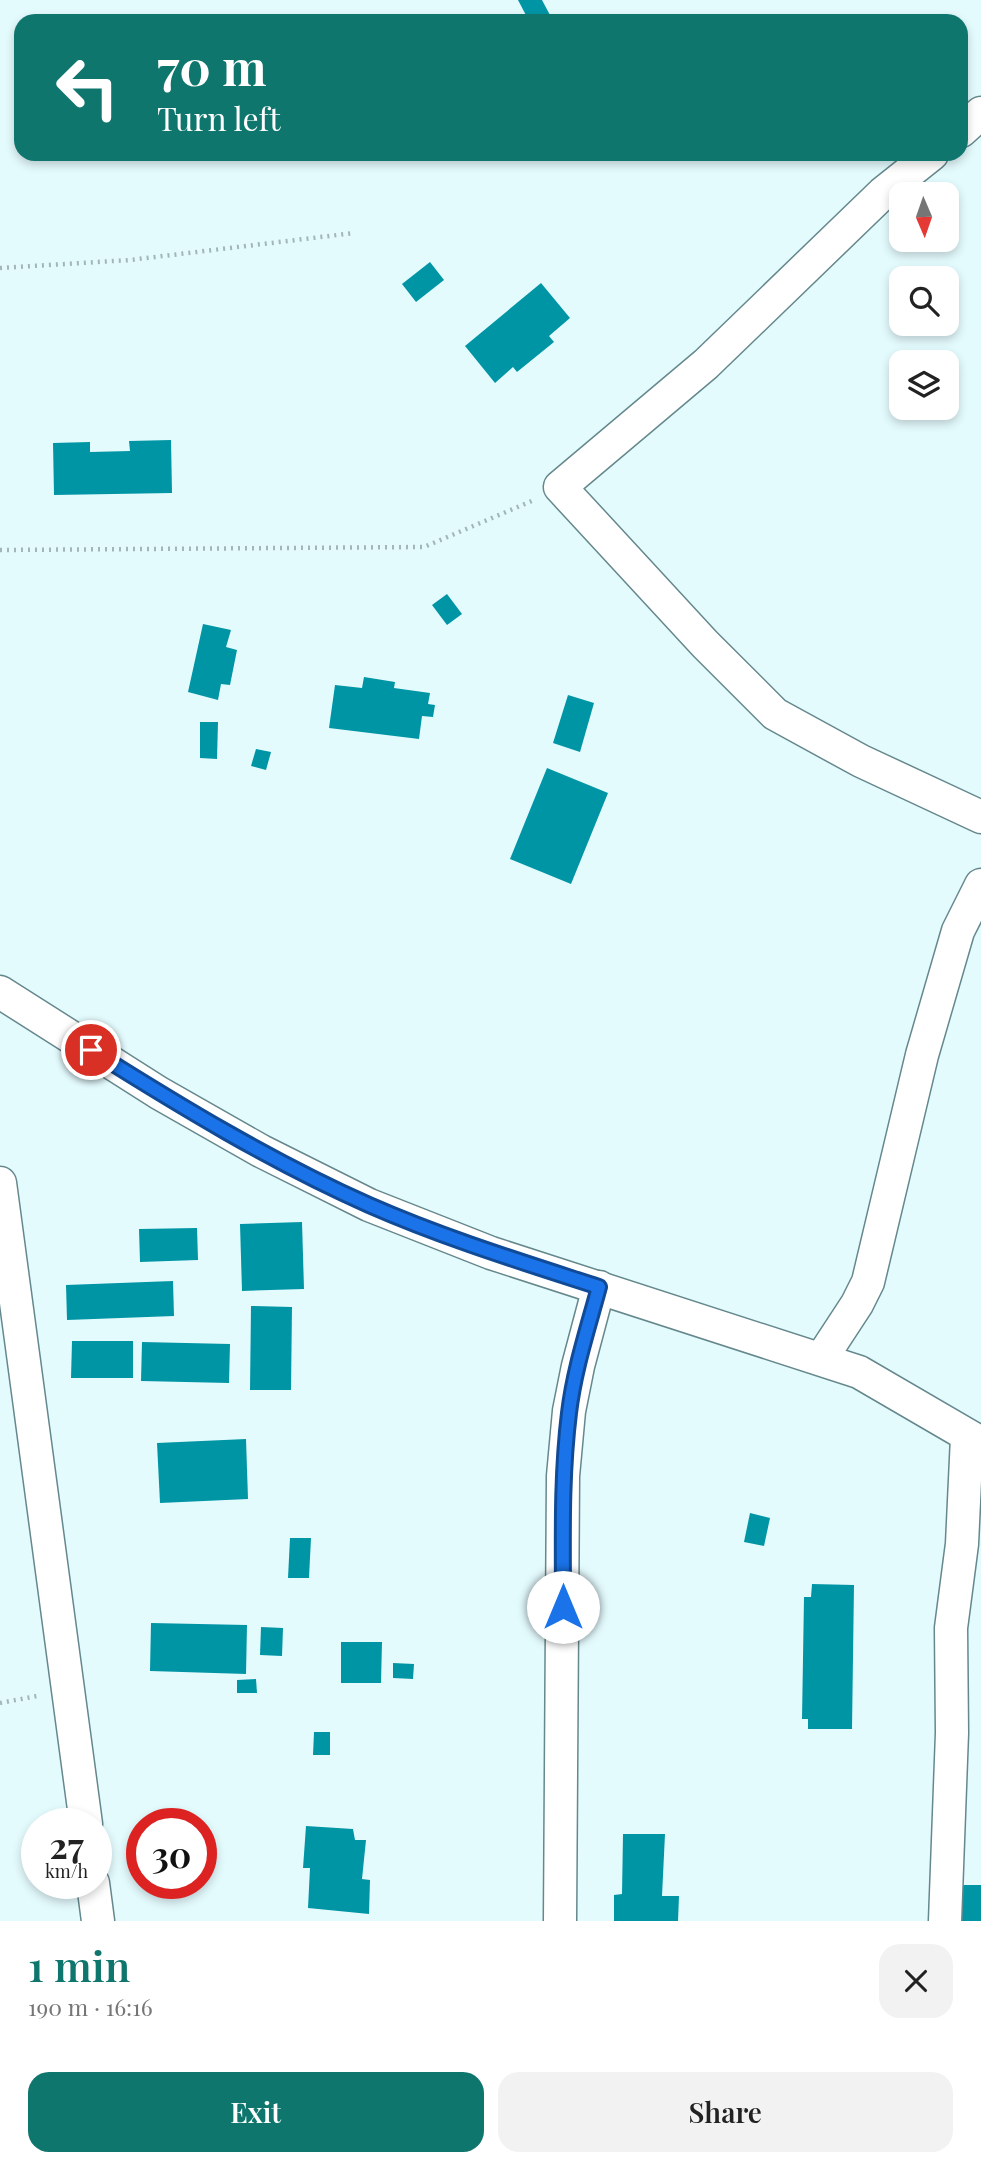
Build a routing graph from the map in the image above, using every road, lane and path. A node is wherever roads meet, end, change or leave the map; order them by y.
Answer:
1 (923, 161) edge
2 (354, 233) dead end
3 (0, 268) edge
4 (560, 487) junction
5 (0, 550) edge
6 (981, 817) edge
7 (981, 885) edge
8 (0, 992) edge
9 (0, 1182) edge
10 (599, 1287) junction
11 (821, 1359) junction
12 (974, 1440) edge
13 (84, 1808) edge
14 (95, 1899) edge
15 (98, 1921) edge
16 (560, 1921) edge
17 (945, 1921) edge

1 - 4 street
2 - 3 path
4 - 5 path
4 - 6 street
7 - 11 street
8 - 10 street
9 - 13 street
10 - 11 street
10 - 16 street
11 - 12 street
12 - 17 street
14 - 15 street

